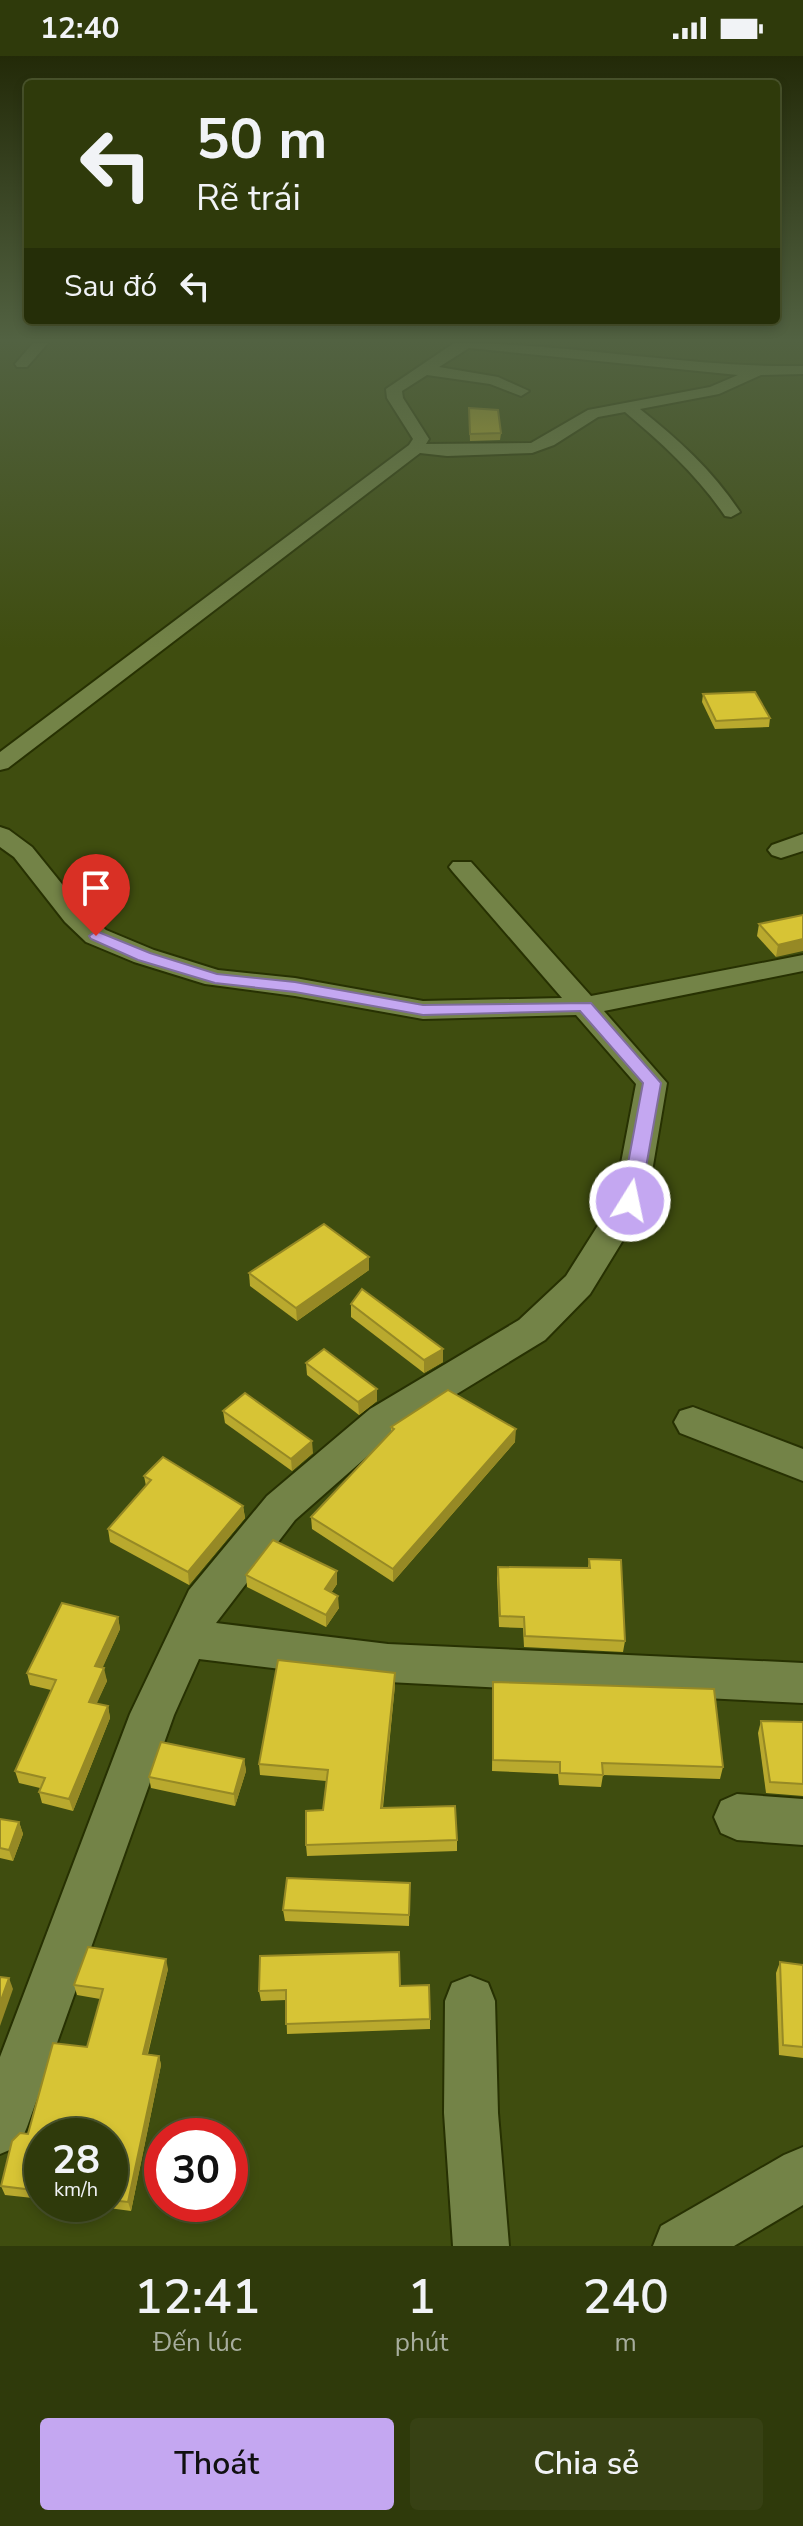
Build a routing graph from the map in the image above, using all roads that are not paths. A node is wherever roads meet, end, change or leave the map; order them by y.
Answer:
1 (418, 445) edge
2 (544, 445) edge
3 (675, 445) edge
4 (416, 448) junction
5 (731, 512) dead end
6 (0, 763) edge
7 (0, 835) edge
8 (462, 867) dead end
9 (800, 967) edge
10 (585, 1006) junction
11 (693, 1422) dead end
12 (803, 1465) edge
13 (188, 1639) junction
14 (803, 1683) edge
15 (737, 1817) dead end
16 (803, 1822) edge
17 (470, 2001) dead end
18 (0, 2127) edge
19 (803, 2174) edge
20 (481, 2246) edge
21 (681, 2246) edge

1 - 4 street
2 - 4 street
3 - 5 street
4 - 6 street
7 - 10 street
8 - 10 street
9 - 10 street
10 - 13 street
11 - 12 street
13 - 14 street
13 - 18 street
15 - 16 street
17 - 20 street
19 - 21 street

